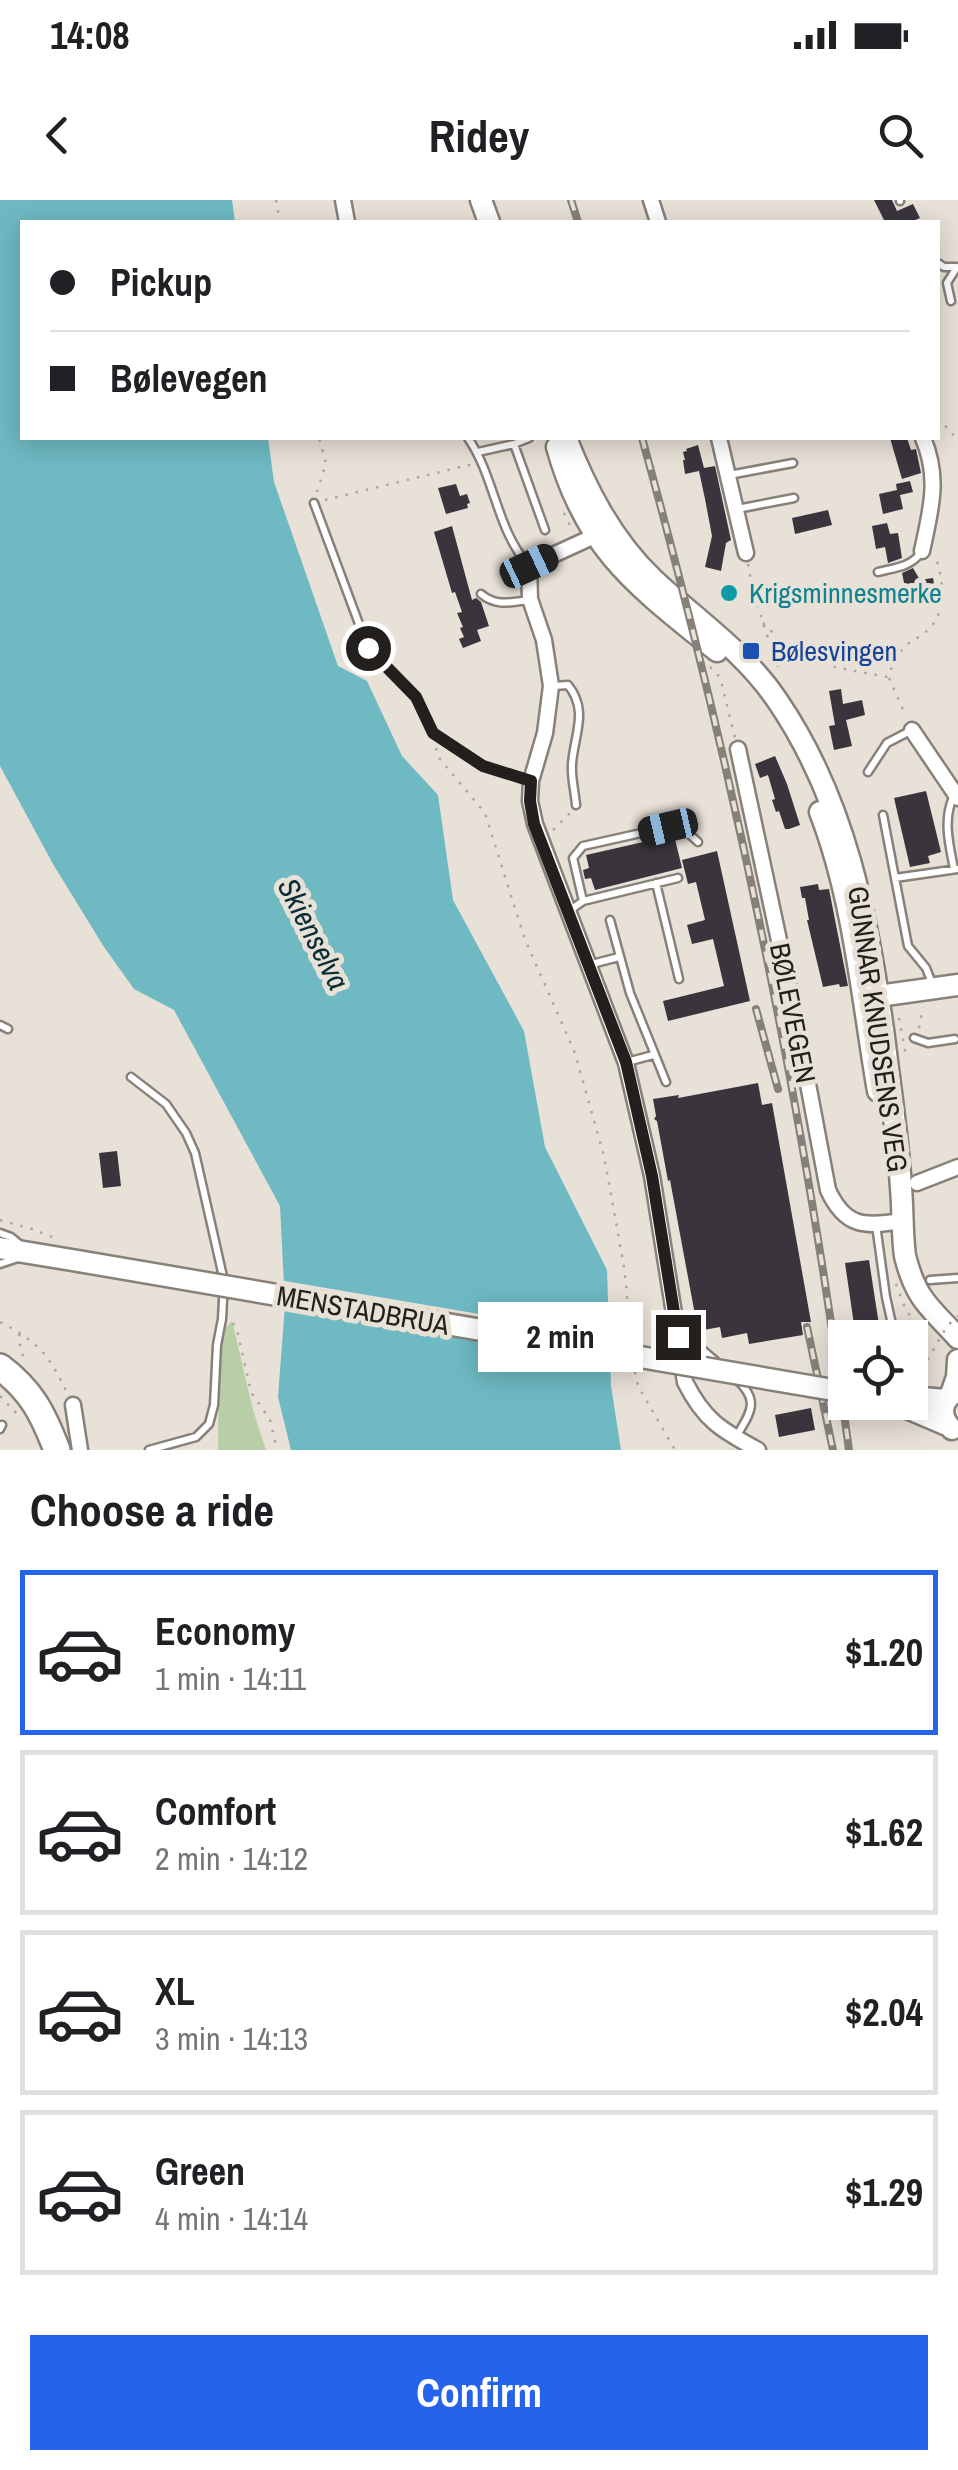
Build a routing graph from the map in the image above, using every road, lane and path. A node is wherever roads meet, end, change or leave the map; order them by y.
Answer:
1 (958, 267) edge
2 (951, 301) dead end
3 (940, 420) edge
4 (320, 440) edge
5 (469, 440) edge
6 (524, 440) edge
7 (555, 440) edge
8 (567, 440) edge
9 (719, 440) edge
10 (924, 440) edge
11 (958, 440) edge
12 (514, 444) junction
13 (478, 452) junction
14 (482, 462) junction
15 (793, 463) dead end
16 (728, 476) junction
17 (794, 498) dead end
18 (314, 503) junction
19 (736, 509) junction
20 (544, 530) dead end
21 (603, 532) junction
22 (923, 545) junction
23 (746, 554) joint
24 (529, 566) junction
25 (878, 572) dead end
26 (481, 594) dead end
27 (530, 600) junction
28 (763, 623) junction
29 (888, 676) junction
30 (765, 682) junction
31 (552, 686) junction
32 (912, 730) junction
33 (433, 733) junction
34 (738, 749) dead end
35 (868, 772) dead end
36 (531, 781) junction
37 (956, 796) edge
38 (576, 805) joint
39 (883, 816) dead end
40 (541, 841) junction
41 (698, 842) dead end
42 (956, 869) edge
43 (678, 878) dead end
44 (895, 878) junction
45 (656, 884) junction
46 (583, 901) junction
47 (568, 912) junction
48 (610, 920) dead end
49 (619, 956) junction
50 (588, 965) junction
51 (679, 979) dead end
52 (958, 985) edge
53 (927, 990) junction
54 (878, 996) junction
55 (914, 1038) junction
56 (955, 1040) dead end
57 (653, 1055) junction
58 (626, 1062) junction
59 (132, 1076) dead end
60 (666, 1082) dead end
61 (958, 1167) edge
62 (917, 1183) dead end
63 (0, 1220) edge
64 (901, 1221) junction
65 (876, 1224) junction
66 (0, 1233) edge
67 (66, 1242) dead end
68 (0, 1248) edge
69 (29, 1253) junction
70 (0, 1264) edge
71 (958, 1278) edge
72 (930, 1280) dead end
73 (222, 1319) junction
74 (891, 1320) edge
75 (0, 1322) edge
76 (957, 1332) edge
77 (21, 1333) junction
78 (678, 1337) junction
79 (630, 1353) dead end
80 (928, 1361) edge
81 (13, 1366) edge
82 (634, 1370) dead end
83 (828, 1389) edge
84 (952, 1395) edge
85 (0, 1396) edge
86 (73, 1405) joint
87 (925, 1420) edge
88 (26, 1427) dead end
89 (953, 1435) edge
90 (736, 1438) junction
91 (62, 1448) edge
92 (148, 1450) edge
93 (277, 1450) edge
94 (675, 1450) edge
95 (758, 1450) edge

1 - 2 lane
3 - 11 path
4 - 18 path
5 - 13 lane
6 - 12 lane
7 - 21 main road
8 - 21 main road
9 - 16 street
10 - 22 street
12 - 13 lane
12 - 20 lane
13 - 14 lane
14 - 18 path
14 - 24 lane
15 - 16 lane
16 - 19 street
17 - 19 lane
18 - 33 lane
19 - 23 street
21 - 24 street
21 - 30 main road
22 - 25 lane
22 - 29 path
23 - 28 path
24 - 27 street
26 - 27 lane
27 - 31 street
28 - 29 path
28 - 30 path
29 - 32 path
30 - 54 main road, GUNNAR KNUDSENS VEG
31 - 36 street
31 - 38 lane
32 - 35 lane
32 - 37 street
33 - 36 lane
33 - 79 path
34 - 65 street, BØLEVEGEN
36 - 40 street
37 - 42 lane
38 - 40 path
39 - 44 lane
40 - 47 street
41 - 46 lane
42 - 44 lane
43 - 45 lane
44 - 53 lane
45 - 46 lane
45 - 51 lane
46 - 47 lane
47 - 50 street
48 - 49 lane
49 - 50 lane
49 - 57 lane
50 - 58 street
52 - 53 main road
53 - 54 main road
53 - 55 path
54 - 55 path
54 - 64 main road, GUNNAR KNUDSENS VEG
55 - 56 lane
57 - 58 lane
57 - 60 lane
58 - 78 street
59 - 73 lane
61 - 62 street
63 - 67 path
64 - 65 street
64 - 76 main road, GUNNAR KNUDSENS VEG
65 - 74 lane
66 - 69 lane
68 - 69 main road, MENSTADBRUA
69 - 70 lane
69 - 83 main road, MENSTADBRUA, bridge
71 - 72 lane
73 - 92 lane
73 - 93 path
75 - 77 path
76 - 80 path, bridge
76 - 84 main road
77 - 81 path
77 - 86 path
78 - 90 street
78 - 90 lane
81 - 91 highway
82 - 94 path
84 - 89 main road
85 - 88 path
86 - 91 street
87 - 89 main road
90 - 95 street

